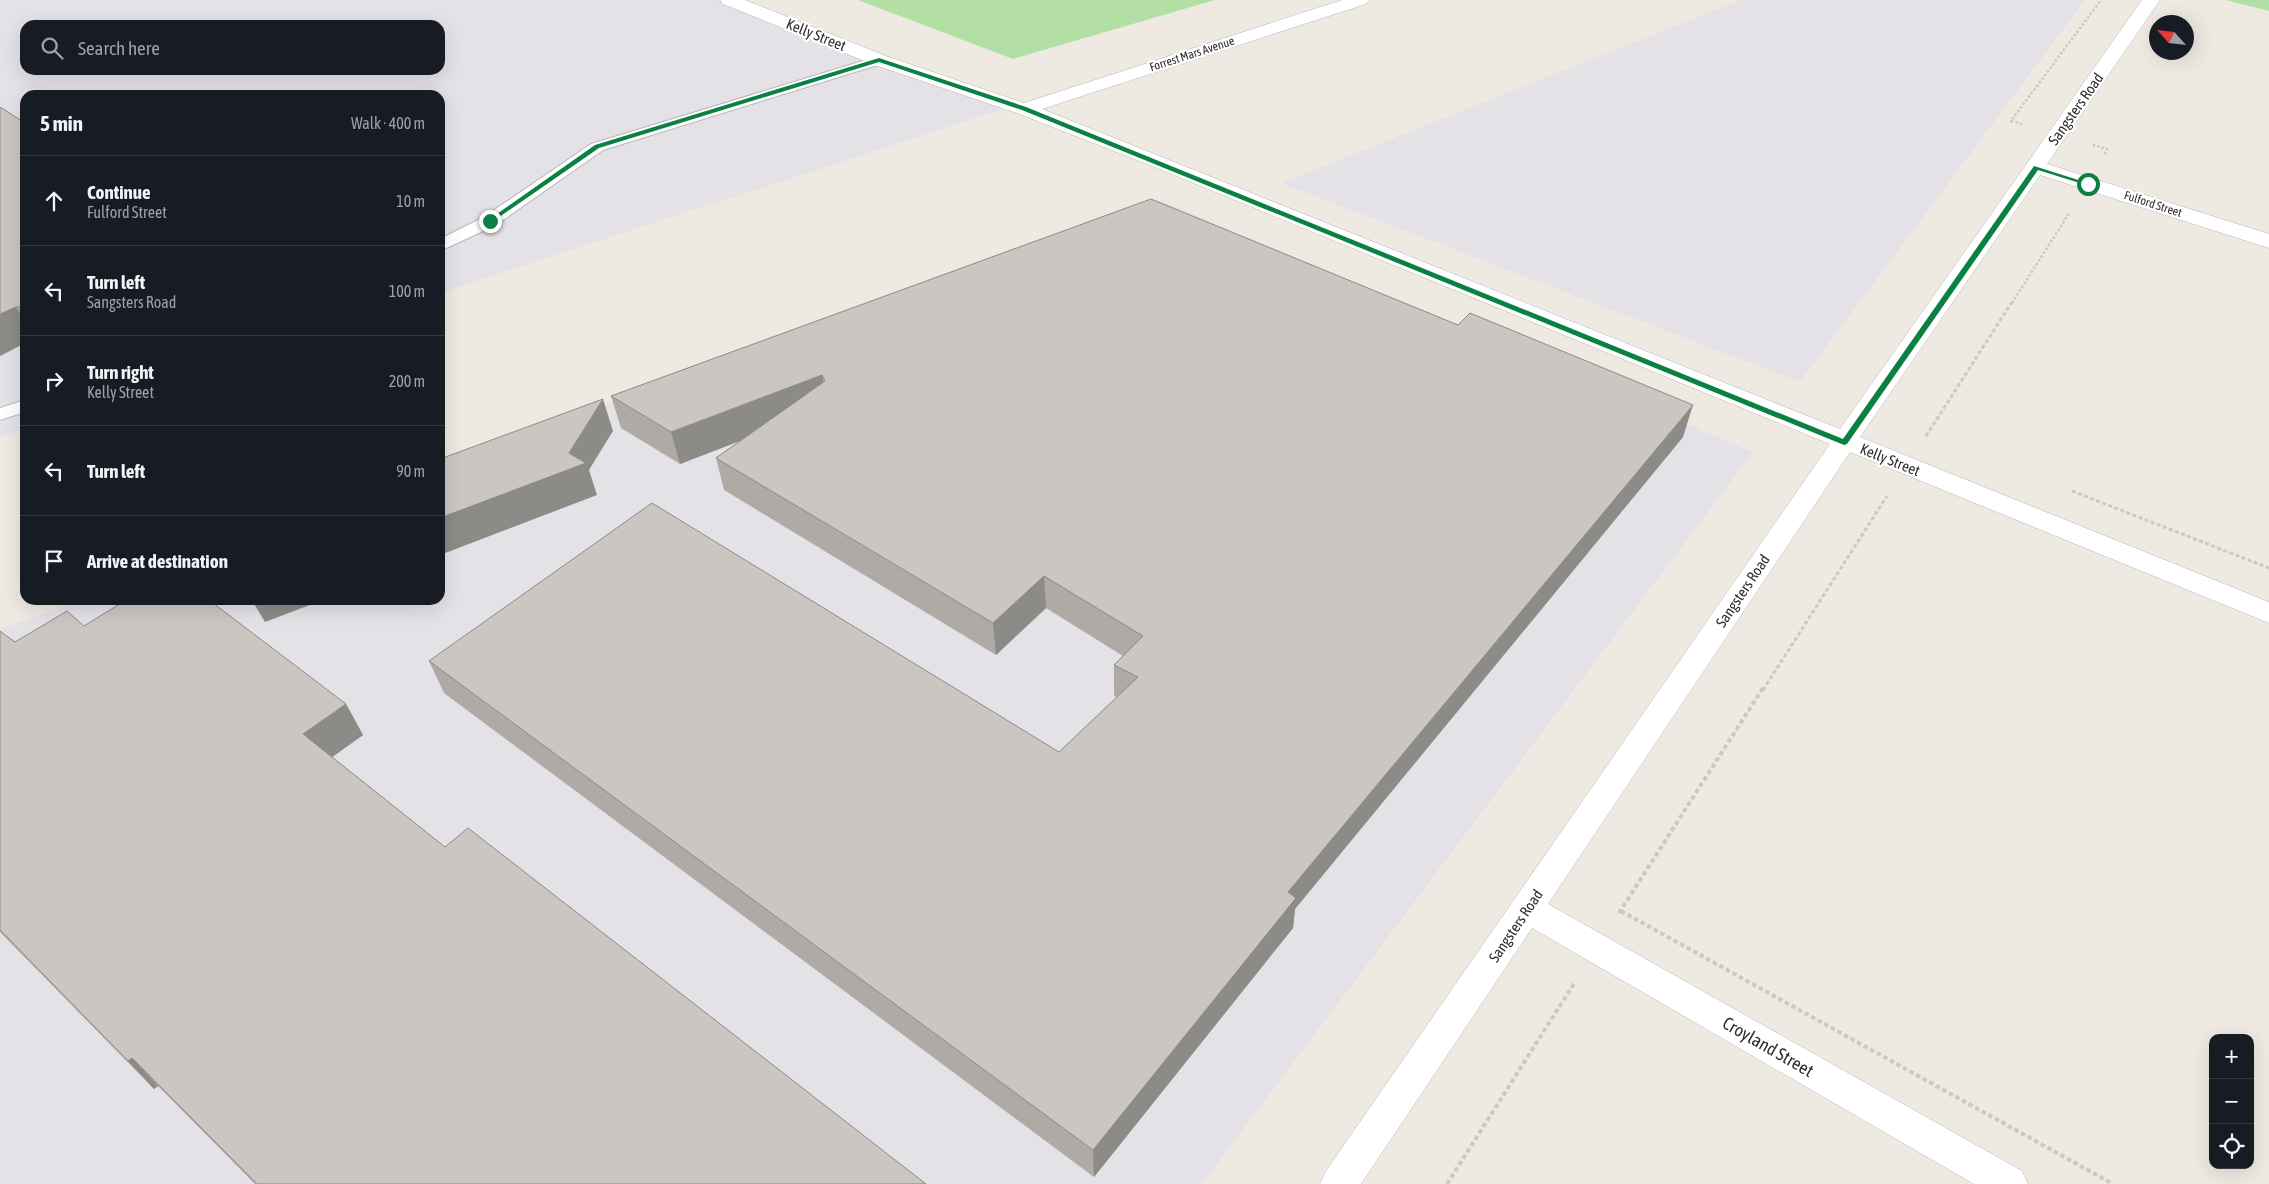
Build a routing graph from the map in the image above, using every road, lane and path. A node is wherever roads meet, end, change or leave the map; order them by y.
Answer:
1 (729, 0) edge
2 (1360, 0) edge
3 (2101, 0) edge
4 (2151, 0) edge
5 (879, 60) junction
6 (1024, 109) junction
7 (2058, 134) junction
8 (2036, 167) junction
9 (2088, 184) junction
10 (2269, 241) edge
11 (445, 244) edge
12 (20, 408) edge
13 (0, 414) edge
14 (1844, 442) junction
15 (1906, 467) junction
16 (2066, 489) dead end
17 (2269, 568) edge
18 (2269, 613) edge
19 (1528, 909) junction
20 (1621, 911) junction
21 (1596, 948) junction
22 (1339, 1184) edge
23 (1447, 1184) edge
24 (2009, 1184) edge
25 (2113, 1184) edge

1 - 5 street, Kelly Street
2 - 6 street, Forrest Mars Avenue
3 - 7 path
4 - 7 street, Sangsters Road
5 - 6 street, Kelly Street
5 - 11 lane
6 - 14 street, Kelly Street
7 - 8 street, Sangsters Road
7 - 9 path
8 - 9 street, Fulford Street
8 - 14 street, Sangsters Road
9 - 10 street, Fulford Street
9 - 15 path
12 - 13 lane
14 - 15 street, Kelly Street
14 - 19 street, Sangsters Road
15 - 18 street, Kelly Street
15 - 20 path
16 - 17 path
19 - 21 street, Croyland Street
19 - 22 street, Sangsters Road
20 - 21 path
20 - 25 path
21 - 23 path
21 - 24 street, Croyland Street

